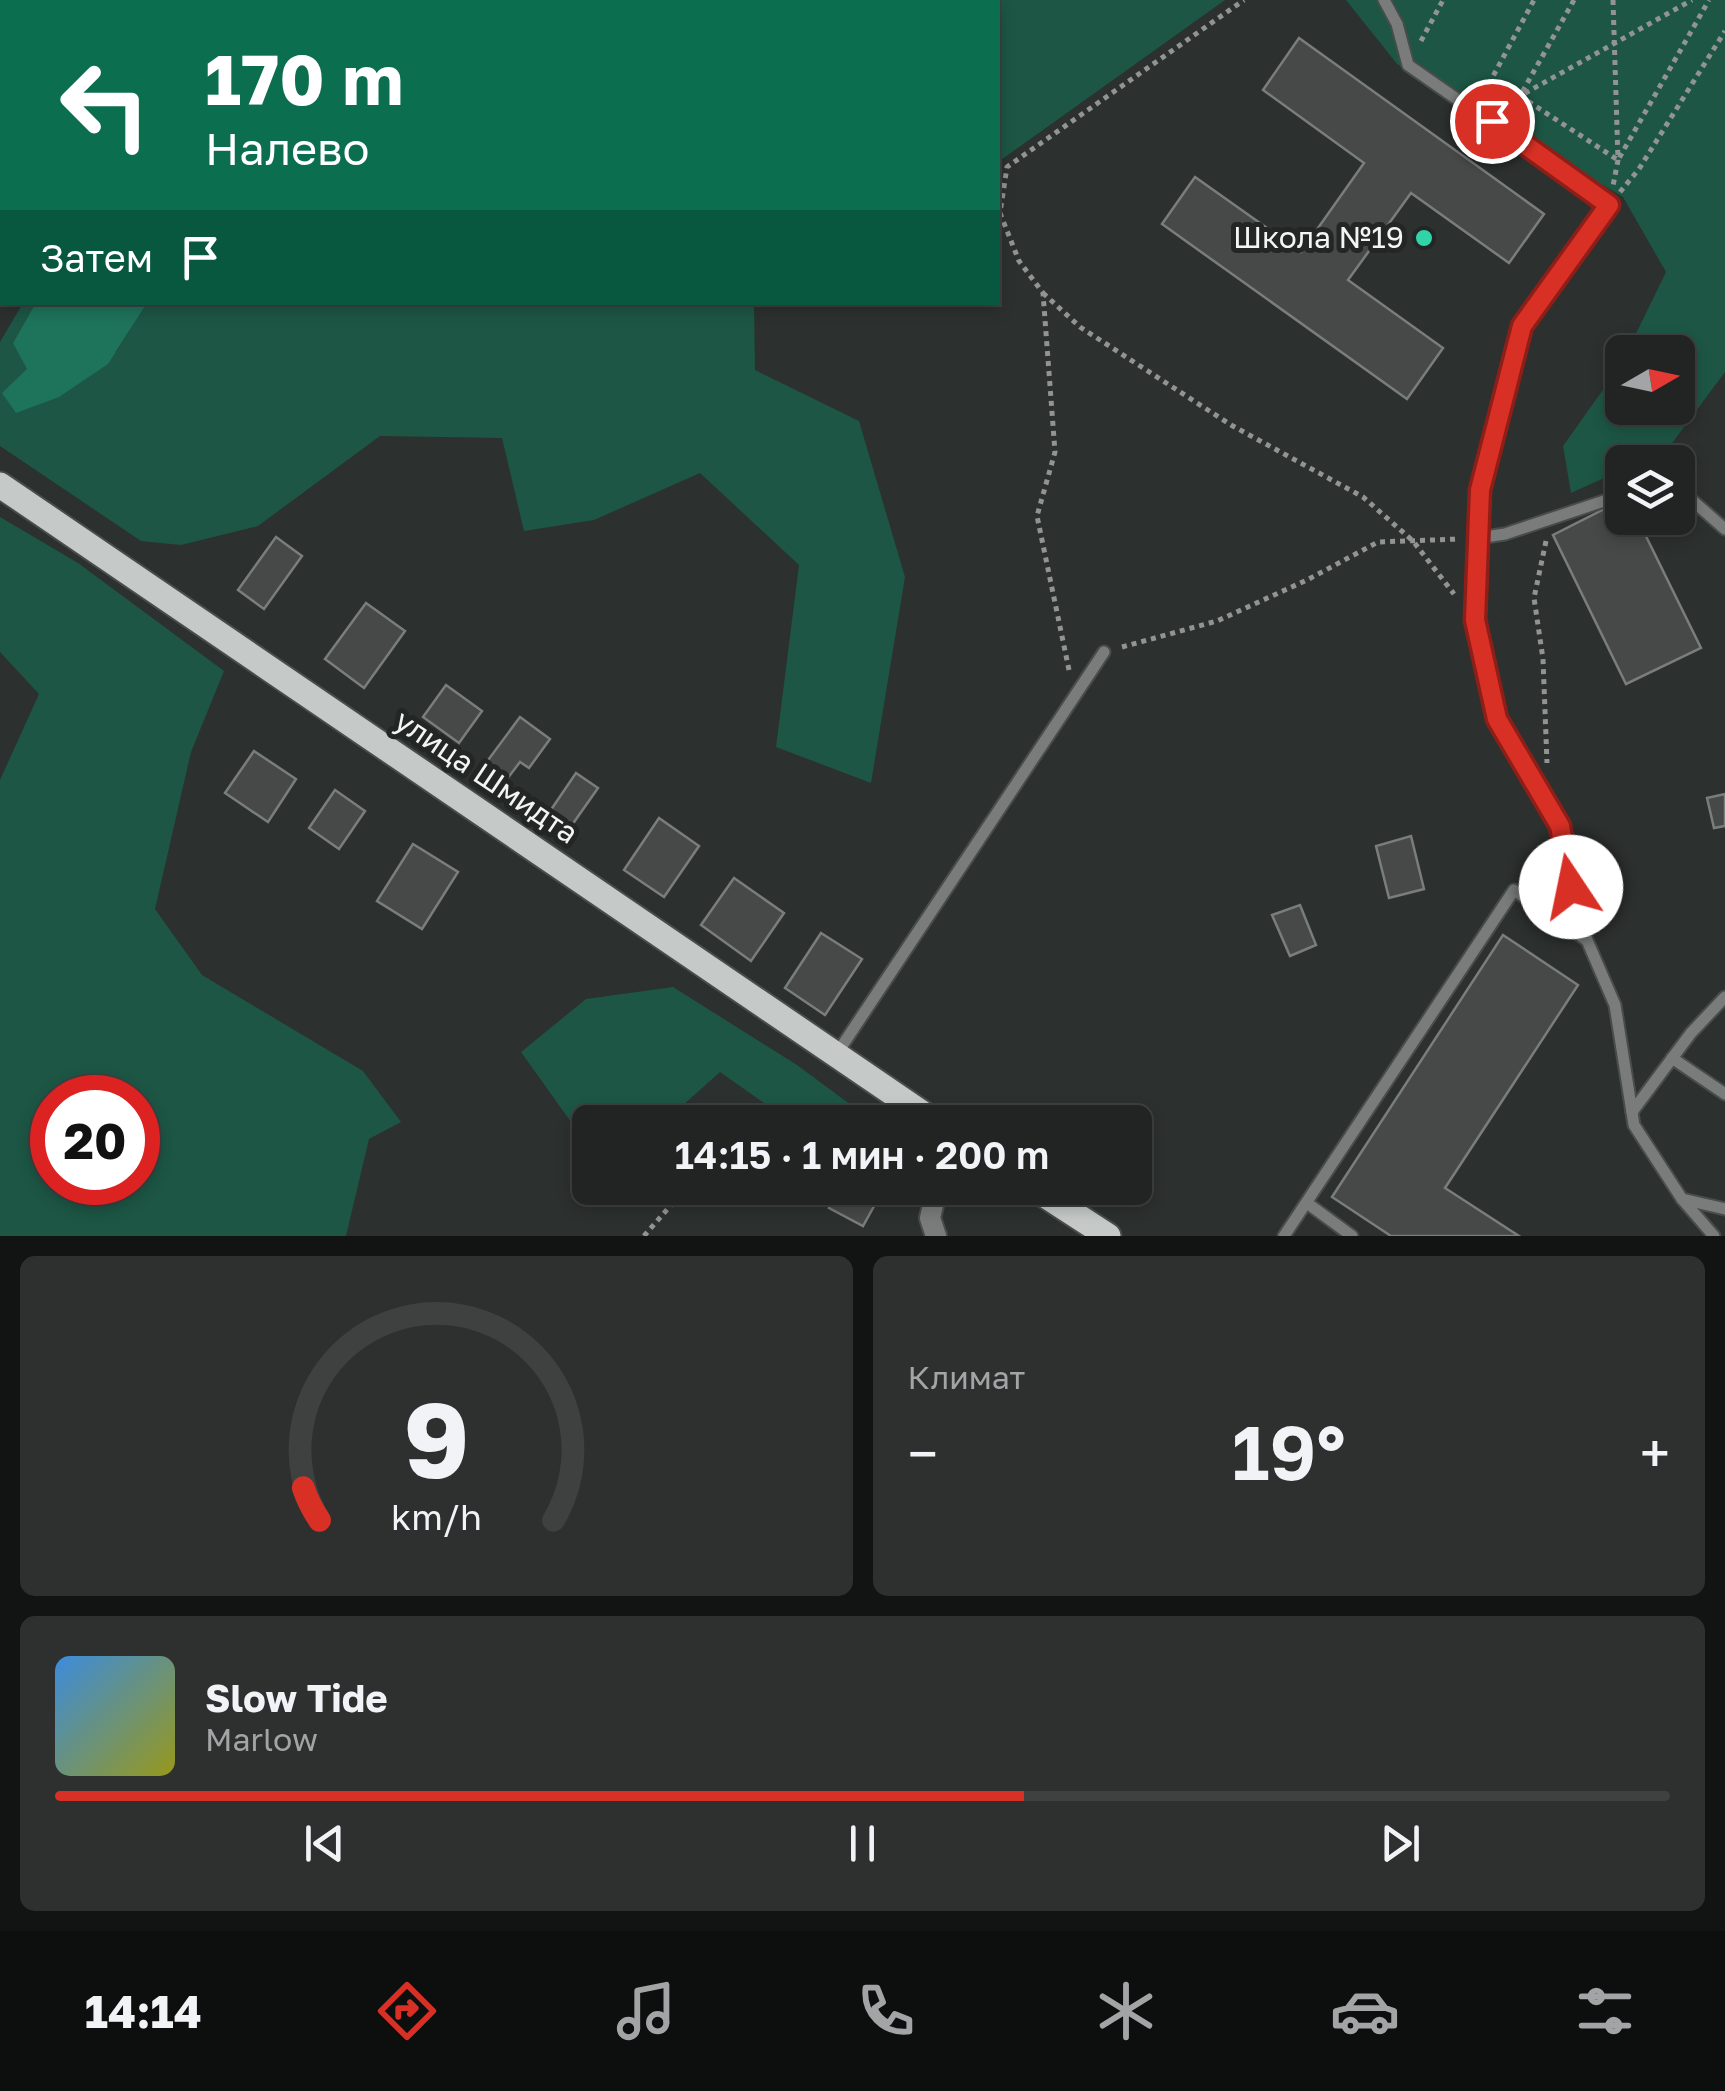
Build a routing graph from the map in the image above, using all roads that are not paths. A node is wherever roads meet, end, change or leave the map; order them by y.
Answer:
1 (1384, 0) edge
2 (0, 486) edge
3 (1605, 501) edge
4 (1695, 502) edge
5 (1725, 528) edge
6 (1478, 538) junction
7 (1104, 652) road end
8 (1587, 940) junction
9 (1725, 997) edge
10 (836, 1055) junction
11 (1672, 1058) junction
12 (1725, 1094) edge
13 (910, 1105) edge
14 (1632, 1112) junction
15 (1682, 1199) junction
16 (1306, 1203) junction
17 (933, 1205) edge
18 (1060, 1205) edge
19 (1725, 1209) edge
20 (936, 1236) edge
21 (1108, 1236) edge
22 (1284, 1236) edge
23 (1352, 1236) edge
24 (1714, 1236) edge

1 - 6 lane
2 - 10 main road, улица Шмидта
3 - 6 lane
4 - 5 lane
6 - 8 lane
7 - 10 lane
8 - 14 lane
8 - 16 lane
9 - 11 lane
10 - 13 main road, улица Шмидта
11 - 12 lane
11 - 14 lane
14 - 15 lane
15 - 19 lane
15 - 24 lane
16 - 22 lane
16 - 23 lane
17 - 20 street
18 - 21 main road

